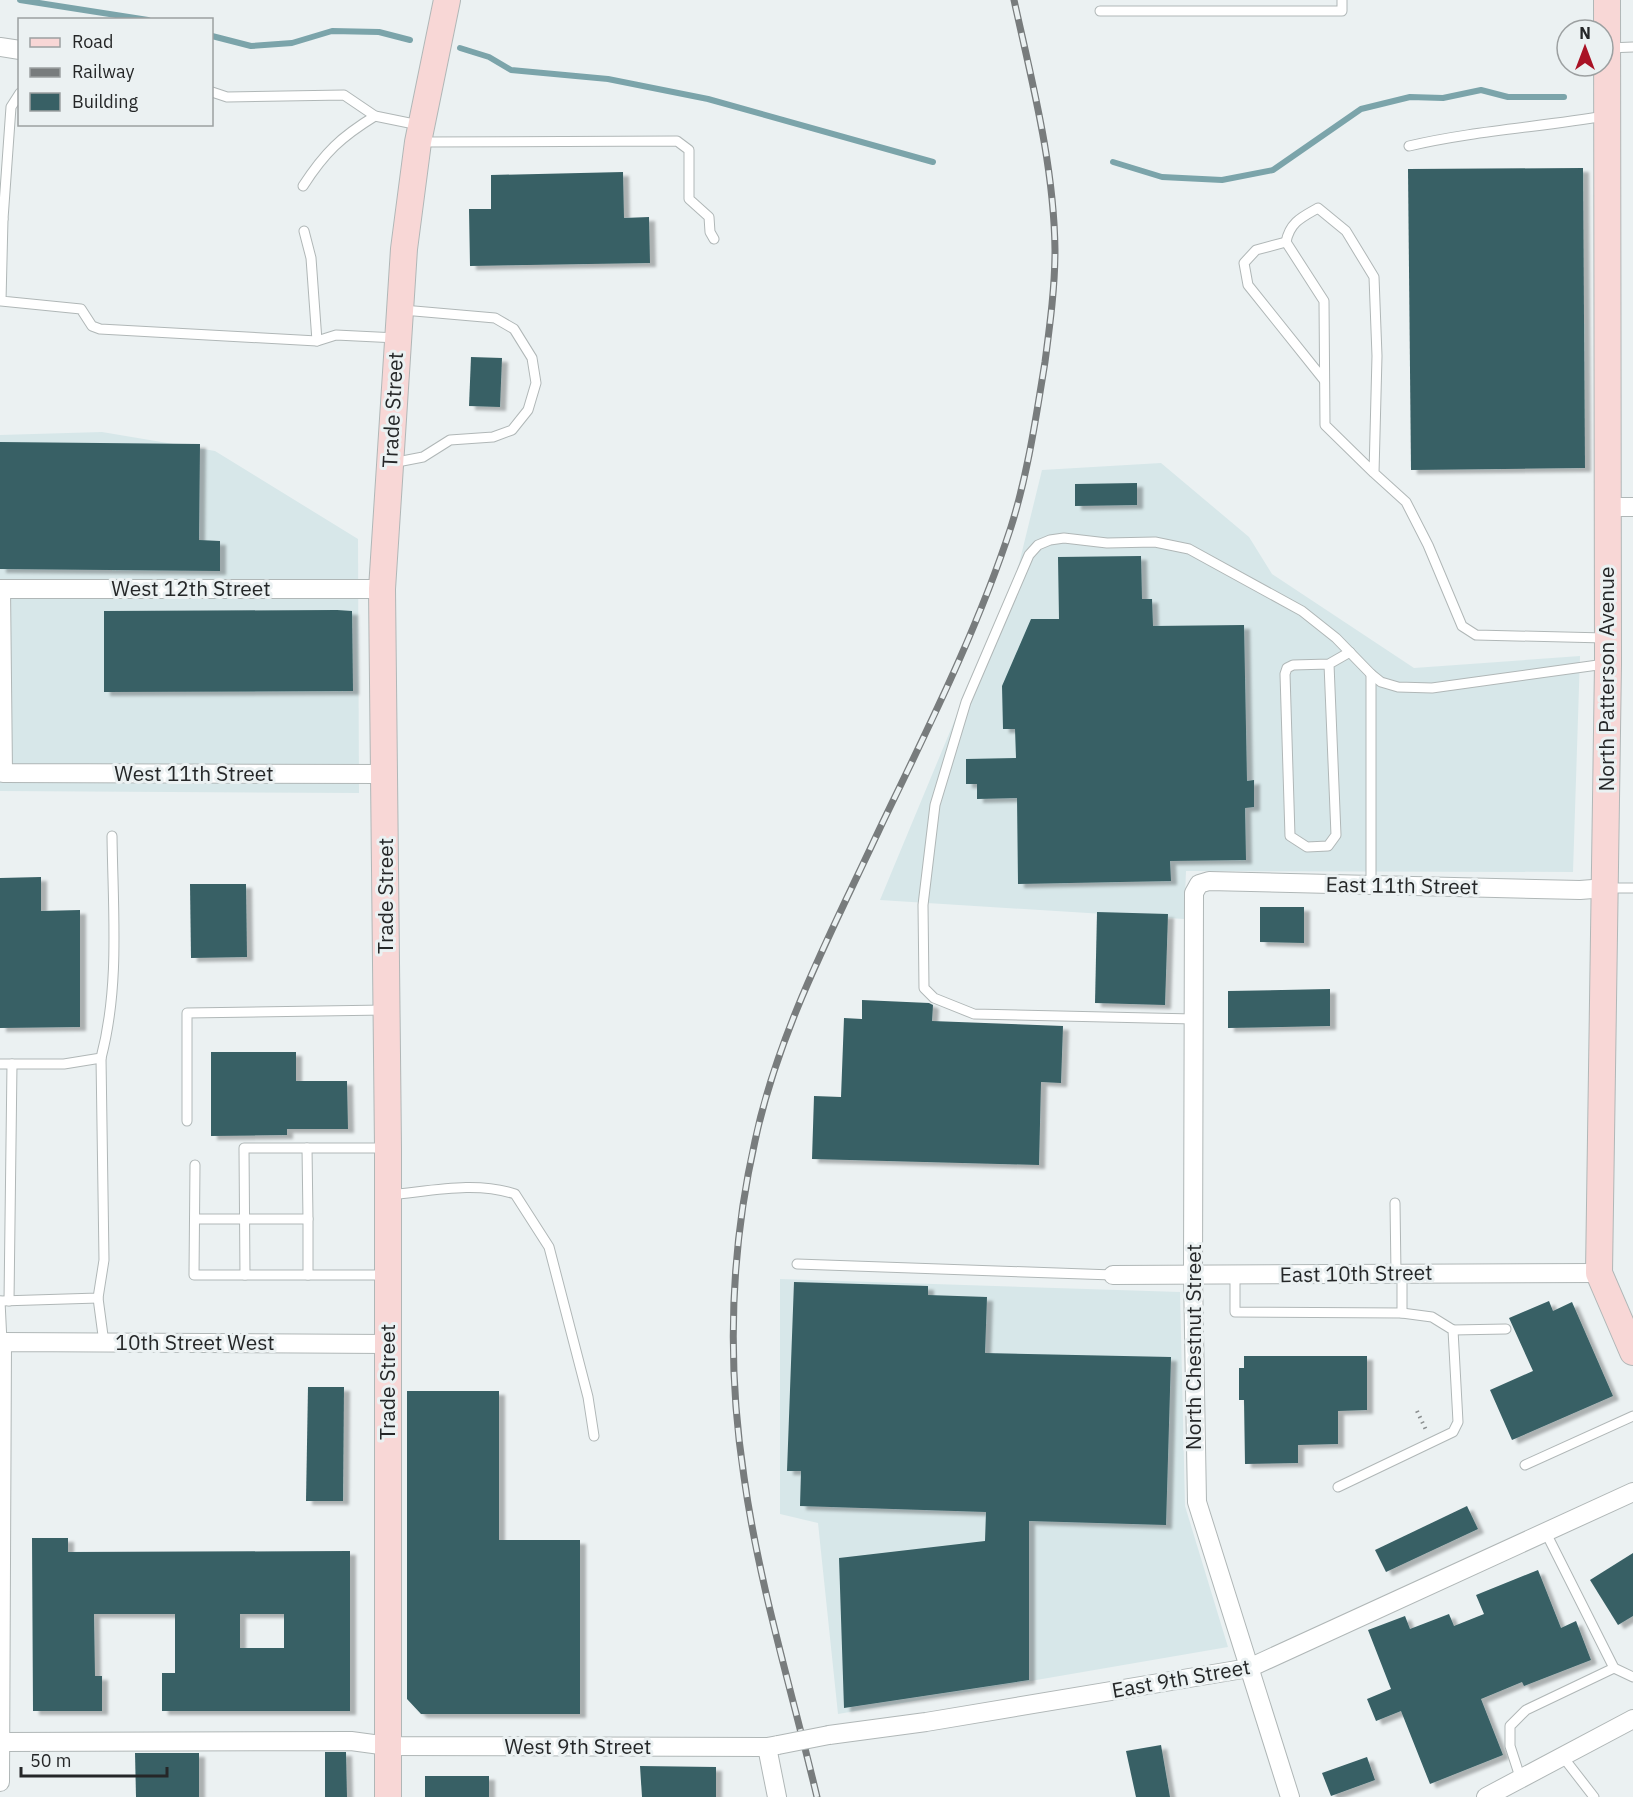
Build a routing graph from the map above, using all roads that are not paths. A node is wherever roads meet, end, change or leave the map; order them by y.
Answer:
1 (447, 0) edge
2 (1342, 0) edge
3 (1607, 0) edge
4 (1100, 11) dead end
5 (1607, 18) edge
6 (0, 47) edge
7 (1633, 47) edge
8 (1615, 48) edge
9 (18, 50) edge
10 (1607, 78) edge
11 (213, 92) edge
12 (18, 96) edge
13 (375, 116) junction
14 (1607, 116) junction
15 (420, 134) junction
16 (1409, 147) dead end
17 (303, 186) dead end
18 (1, 219) edge
19 (304, 231) dead end
20 (714, 239) dead end
21 (1286, 242) junction
22 (0, 301) edge
23 (399, 309) junction
24 (397, 338) junction
25 (317, 340) junction
26 (1324, 380) junction
27 (390, 463) junction
28 (1374, 473) junction
29 (1608, 507) junction
30 (1633, 507) edge
31 (1, 588) edge
32 (382, 589) junction
33 (1608, 638) junction
34 (1350, 652) junction
35 (1329, 664) junction
36 (1608, 664) junction
37 (1371, 674) junction
38 (386, 774) junction
39 (112, 837) dead end
40 (1199, 884) joint
41 (1371, 885) junction
42 (1606, 888) junction
43 (1633, 888) edge
44 (387, 1010) junction
45 (1194, 1019) junction
46 (100, 1058) junction
47 (0, 1064) edge
48 (12, 1064) junction
49 (187, 1121) dead end
50 (307, 1148) junction
51 (388, 1148) junction
52 (195, 1166) dead end
53 (388, 1196) junction
54 (1395, 1203) dead end
55 (195, 1219) junction
56 (245, 1219) junction
57 (308, 1219) junction
58 (797, 1264) dead end
59 (1399, 1273) junction
60 (1599, 1273) junction
61 (245, 1275) junction
62 (308, 1275) junction
63 (388, 1275) junction
64 (1113, 1275) joint
65 (1193, 1276) junction
66 (1234, 1276) junction
67 (98, 1298) junction
68 (4, 1301) edge
69 (1402, 1313) junction
70 (1452, 1329) junction
71 (1506, 1329) dead end
72 (2, 1342) junction
73 (1631, 1342) edge
74 (104, 1343) junction
75 (388, 1344) junction
76 (1633, 1416) edge
77 (594, 1436) dead end
78 (1, 1462) edge
79 (1525, 1466) dead end
80 (1338, 1487) dead end
81 (1633, 1492) edge
82 (1546, 1533) junction
83 (1250, 1668) junction
84 (1614, 1668) junction
85 (1633, 1677) edge
86 (1633, 1719) edge
87 (0, 1724) edge
88 (0, 1742) edge
89 (388, 1746) junction
90 (773, 1746) junction
91 (1563, 1757) junction
92 (0, 1782) edge
93 (1515, 1787) edge
94 (388, 1797) edge
95 (777, 1797) edge
96 (1290, 1797) edge
97 (1486, 1797) edge
98 (1594, 1797) edge

1 - 15 street, Trade Street
2 - 4 lane
3 - 5 street, North Patterson Avenue
6 - 9 street
7 - 8 lane
10 - 14 street, North Patterson Avenue
11 - 13 lane
12 - 18 lane
13 - 15 lane
13 - 17 lane
14 - 16 lane
14 - 29 street, North Patterson Avenue
15 - 20 lane
15 - 23 street, Trade Street
18 - 22 lane
19 - 25 lane
21 - 26 lane
21 - 26 lane
21 - 28 lane
22 - 25 lane
23 - 24 street, Trade Street
23 - 27 lane
24 - 25 lane
24 - 27 street, Trade Street
26 - 28 lane
27 - 32 street, Trade Street
28 - 33 lane
29 - 30 street
29 - 33 street, North Patterson Avenue
31 - 32 street, West 12th Street
31 - 38 street, West 11th Street
32 - 38 street, Trade Street
33 - 36 street, North Patterson Avenue
34 - 35 lane
34 - 37 lane
34 - 45 lane
35 - 35 lane
36 - 37 lane
36 - 42 street, North Patterson Avenue
37 - 41 lane
38 - 44 street, Trade Street
39 - 46 lane
40 - 41 street, East 11th Street
40 - 45 street, North Chestnut Street
41 - 42 street, East 11th Street
42 - 43 lane
42 - 60 street, North Patterson Avenue
44 - 49 lane
44 - 51 street, Trade Street
45 - 65 street, North Chestnut Street
46 - 48 lane
46 - 67 lane
47 - 48 lane
48 - 68 lane
50 - 51 lane
50 - 56 lane
50 - 57 lane
51 - 53 street, Trade Street
52 - 55 lane
53 - 63 street, Trade Street
53 - 77 lane
54 - 59 lane
55 - 56 lane
55 - 61 lane
56 - 57 lane
56 - 61 lane
57 - 62 lane
58 - 64 lane
59 - 60 street, East 10th Street
59 - 66 street, East 10th Street
59 - 69 lane
60 - 73 street, North Patterson Avenue
61 - 62 lane
62 - 63 lane
63 - 75 street, Trade Street
64 - 65 street, East 10th Street
65 - 66 street, East 10th Street
65 - 83 street, North Chestnut Street
66 - 69 lane
67 - 68 lane
67 - 74 lane
68 - 72 lane
69 - 70 lane
70 - 71 lane
70 - 80 lane
72 - 74 street, 10th Street West
72 - 78 street
74 - 75 street, 10th Street West
75 - 89 street, Trade Street
76 - 79 lane
78 - 87 street
81 - 82 street, East 9th Street
82 - 83 street, East 9th Street
82 - 84 lane
83 - 90 street, East 9th Street, bridge
83 - 96 street, North Chestnut Street
84 - 85 lane
84 - 93 lane
86 - 91 street
87 - 88 street
88 - 89 street, West 9th Street
88 - 92 street
89 - 90 street, West 9th Street
89 - 94 street, Trade Street
90 - 95 street
91 - 93 street
91 - 98 lane
93 - 97 street

